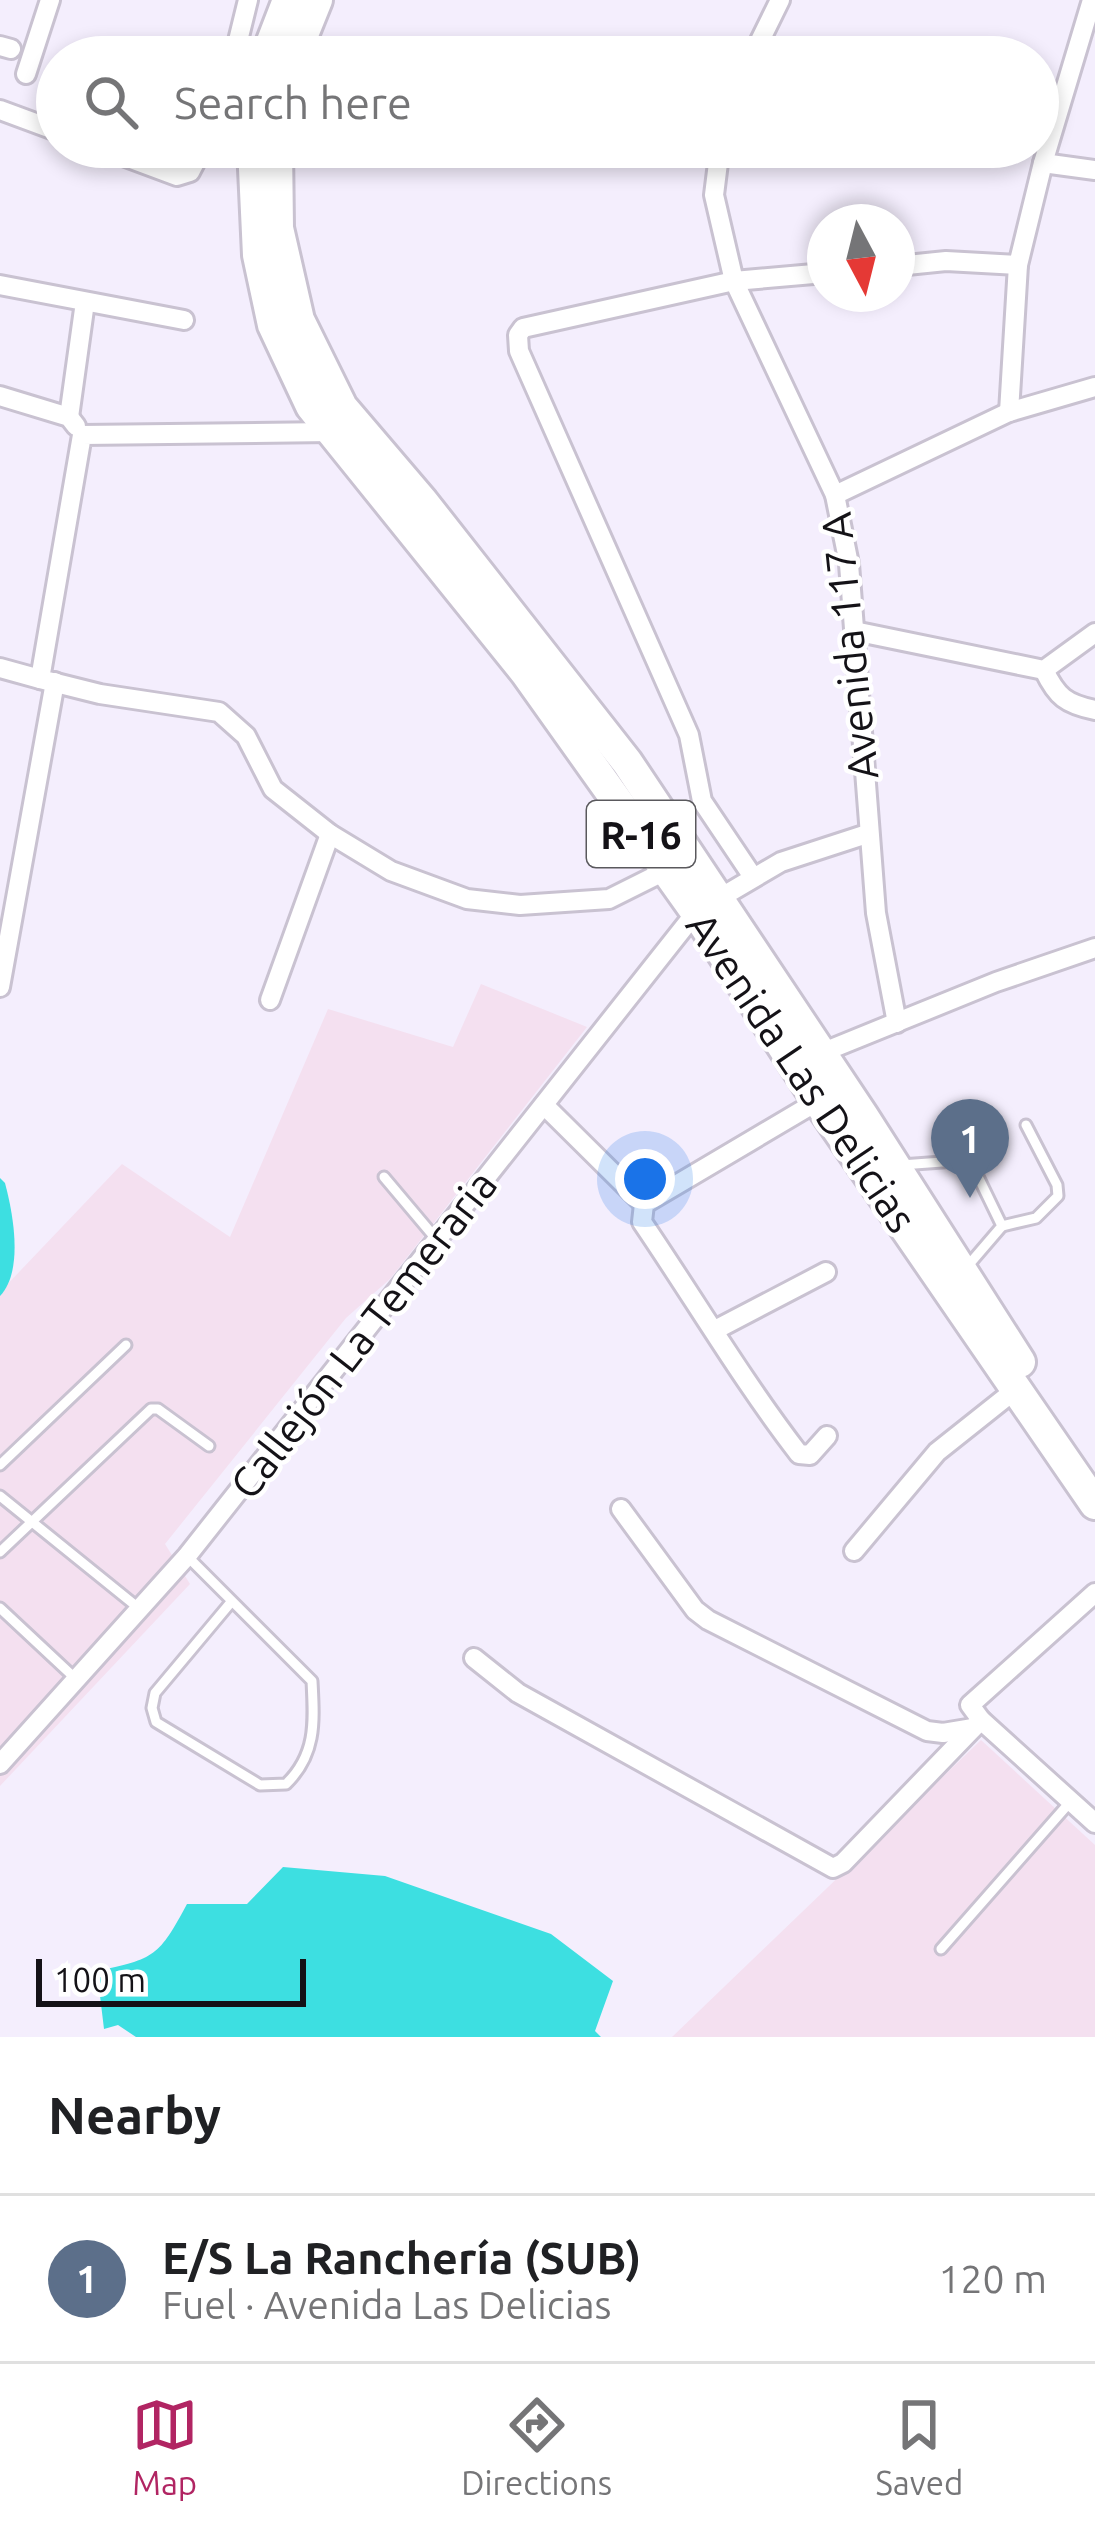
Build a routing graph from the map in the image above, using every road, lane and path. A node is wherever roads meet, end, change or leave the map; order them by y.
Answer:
1 (50, 0) edge
2 (248, 0) edge
3 (288, 0) edge
4 (317, 0) edge
5 (780, 0) edge
6 (1092, 0) edge
7 (38, 36) edge
8 (239, 36) edge
9 (274, 36) edge
10 (302, 36) edge
11 (762, 36) edge
12 (36, 43) edge
13 (26, 74) dead end
14 (0, 110) edge
15 (1059, 110) edge
16 (36, 123) edge
17 (1059, 165) edge
18 (155, 168) edge
19 (192, 168) edge
20 (254, 168) edge
21 (277, 168) edge
22 (717, 168) edge
23 (1042, 168) edge
24 (1095, 170) edge
25 (915, 264) edge
26 (1018, 265) junction
27 (807, 275) edge
28 (734, 281) junction
29 (0, 285) edge
30 (86, 302) junction
31 (184, 320) dead end
32 (1095, 387) edge
33 (0, 396) edge
34 (1009, 412) junction
35 (69, 418) junction
36 (332, 432) junction
37 (82, 435) junction
38 (835, 495) junction
39 (854, 632) junction
40 (1095, 633) edge
41 (0, 668) edge
42 (1044, 670) junction
43 (48, 681) junction
44 (1095, 710) edge
45 (329, 834) junction
46 (867, 834) junction
47 (667, 870) junction
48 (753, 878) junction
49 (707, 905) junction
50 (1095, 948) edge
51 (0, 987) edge
52 (270, 1000) dead end
53 (896, 1023) junction
54 (821, 1053) junction
55 (818, 1101) junction
56 (544, 1105) junction
57 (1026, 1125) dead end
58 (895, 1166) junction
59 (384, 1177) dead end
60 (644, 1204) junction
61 (1002, 1226) junction
62 (436, 1240) junction
63 (826, 1272) dead end
64 (963, 1272) junction
65 (716, 1330) junction
66 (126, 1345) dead end
67 (1016, 1390) junction
68 (827, 1436) dead end
69 (209, 1446) dead end
70 (0, 1465) edge
71 (1095, 1471) edge
72 (0, 1496) edge
73 (1095, 1504) edge
74 (620, 1509) dead end
75 (29, 1523) junction
76 (854, 1551) dead end
77 (0, 1552) edge
78 (188, 1556) junction
79 (1095, 1593) edge
80 (232, 1601) junction
81 (0, 1608) edge
82 (141, 1610) junction
83 (474, 1658) dead end
84 (77, 1680) junction
85 (977, 1724) junction
86 (0, 1763) edge
87 (1071, 1801) junction
88 (1095, 1823) edge
89 (940, 1949) dead end

1 - 7 street
2 - 8 street
3 - 9 main road
4 - 10 main road
5 - 11 street
6 - 15 street
12 - 13 street
14 - 16 street
17 - 24 street
18 - 19 street
20 - 36 main road, Avenida Las Delicias / R-16
21 - 49 main road, Avenida Las Delicias / R-16
22 - 28 street, Avenida 117 A
23 - 26 street
25 - 26 street
26 - 34 street
27 - 28 street
28 - 38 street, Avenida 117 A
28 - 48 street
29 - 30 street
30 - 31 street
30 - 35 street
32 - 34 street
33 - 35 street
34 - 38 street
35 - 37 street
36 - 37 street
36 - 47 main road, Avenida Las Delicias / R-16
37 - 43 street
38 - 39 street, Avenida 117 A
39 - 42 street
39 - 46 street, Avenida 117 A
40 - 42 street
41 - 43 street
42 - 44 street
43 - 45 street
43 - 51 street
45 - 47 street
45 - 52 street
46 - 48 street
46 - 53 street, Avenida 117 A
47 - 49 main road, Avenida Las Delicias / R-16
48 - 49 street
49 - 54 main road, Avenida Las Delicias / R-16
49 - 55 main road, Avenida Las Delicias / R-16
49 - 56 street, Callejón La Temeraria
50 - 53 street
53 - 54 street
54 - 58 main road, Avenida Las Delicias / R-16
55 - 60 street
55 - 67 main road, Avenida Las Delicias / R-16
56 - 60 street
56 - 62 street, Callejón La Temeraria
57 - 61 lane
58 - 61 lane
58 - 64 main road, Avenida Las Delicias / R-16
59 - 62 lane
60 - 65 street
61 - 64 lane
62 - 78 street, Callejón La Temeraria
63 - 65 street
64 - 71 main road, Avenida Las Delicias / R-16
65 - 68 street
66 - 70 lane
67 - 73 main road, Avenida Las Delicias / R-16
67 - 76 street
69 - 75 lane
72 - 75 lane
74 - 85 street
75 - 77 lane
75 - 82 lane
78 - 80 lane
78 - 82 street, Callejón La Temeraria
79 - 85 street
80 - 80 lane
81 - 84 lane
82 - 84 street, Callejón La Temeraria
83 - 85 street
84 - 86 street, Callejón La Temeraria
85 - 87 street
87 - 88 street
87 - 89 lane

